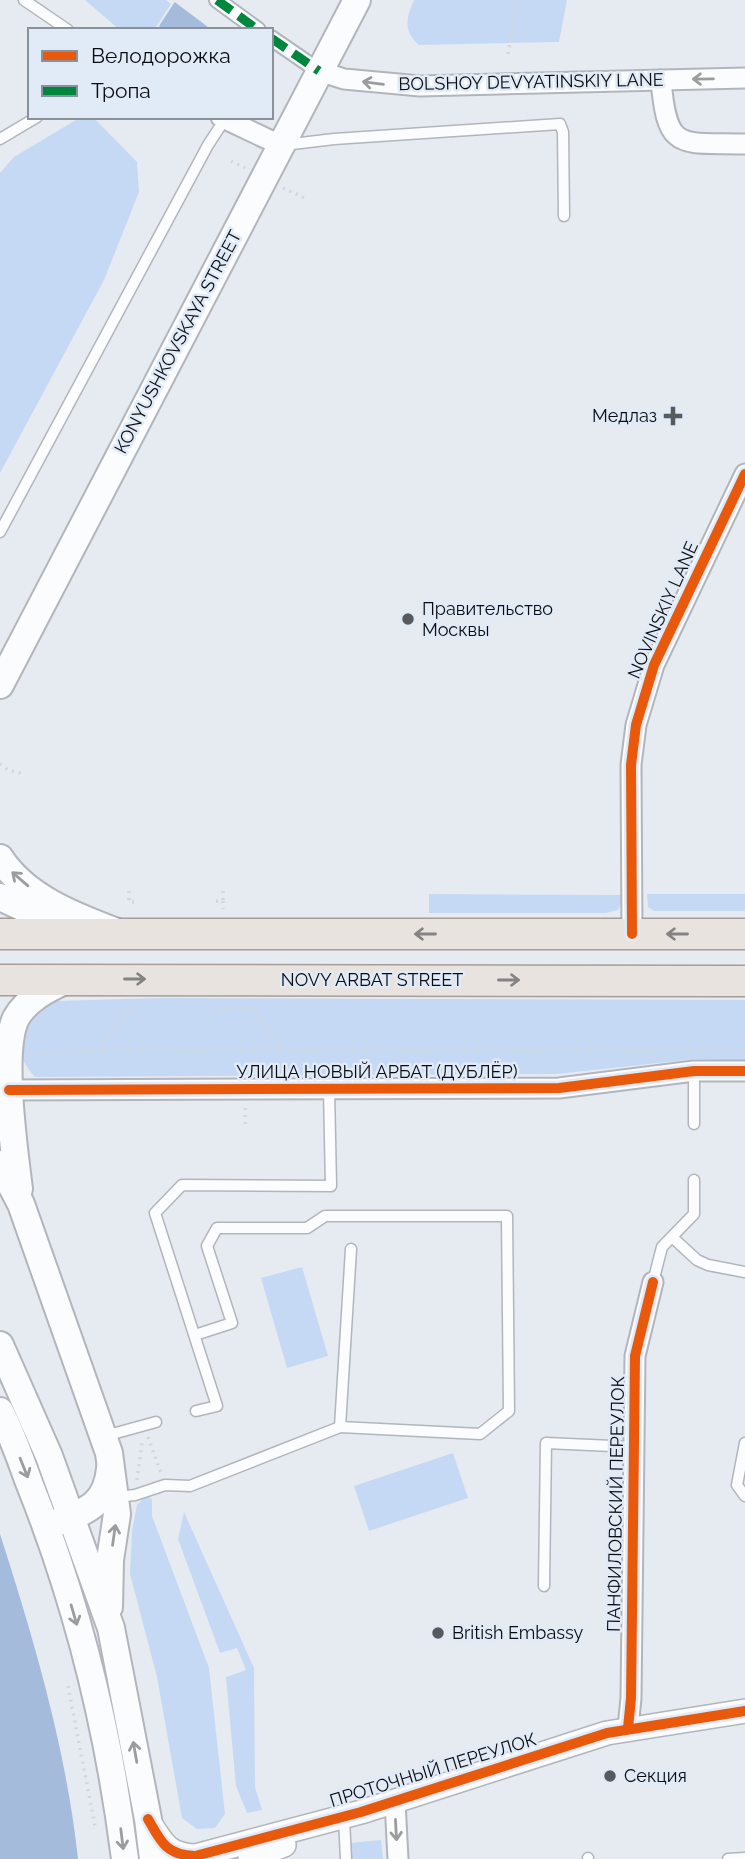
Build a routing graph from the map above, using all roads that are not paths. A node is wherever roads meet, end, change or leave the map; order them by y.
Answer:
1 (24, 0) edge
2 (217, 0) edge
3 (357, 0) edge
4 (65, 28) edge
5 (255, 28) edge
6 (273, 39) edge
7 (319, 71) junction
8 (745, 78) edge
9 (661, 80) junction
10 (34, 119) edge
11 (222, 119) edge
12 (225, 119) edge
13 (0, 139) edge
14 (745, 144) edge
15 (281, 145) junction
16 (564, 216) dead end
17 (745, 474) edge
18 (0, 532) edge
19 (0, 685) edge
20 (0, 858) edge
21 (0, 897) edge
22 (0, 934) edge
23 (79, 934) junction
24 (122, 934) junction
25 (632, 934) junction
26 (745, 934) edge
27 (0, 980) edge
28 (66, 980) junction
29 (745, 981) edge
30 (694, 1071) junction
31 (745, 1071) edge
32 (9, 1090) junction
33 (329, 1090) junction
34 (694, 1124) dead end
35 (0, 1164) edge
36 (694, 1180) dead end
37 (21, 1204) junction
38 (672, 1237) junction
39 (351, 1249) dead end
40 (745, 1272) edge
41 (653, 1282) joint
42 (195, 1335) junction
43 (0, 1345) edge
44 (0, 1411) edge
45 (196, 1411) dead end
46 (156, 1422) dead end
47 (340, 1427) junction
48 (104, 1437) junction
49 (745, 1443) edge
50 (634, 1447) junction
51 (110, 1463) junction
52 (125, 1496) junction
53 (745, 1496) edge
54 (59, 1522) junction
55 (544, 1586) dead end
56 (111, 1628) junction
57 (745, 1711) edge
58 (628, 1728) junction
59 (395, 1801) junction
60 (352, 1816) junction
61 (148, 1819) junction
62 (745, 1858) edge
63 (125, 1859) edge
64 (153, 1859) edge
65 (250, 1859) edge
66 (346, 1859) edge
67 (398, 1859) edge
68 (728, 1859) edge

1 - 4 lane
2 - 5 street
3 - 7 main road, KONYUSHKOVSKAYA STREET
6 - 7 street
9 -> 7 street, BOLSHOY DEVYATINSKIY LANE
7 - 15 main road, KONYUSHKOVSKAYA STREET
8 -> 9 street, BOLSHOY DEVYATINSKIY LANE
9 - 14 street
10 - 13 lane
11 - 18 lane
12 - 15 street
15 - 16 lane
15 - 19 main road, KONYUSHKOVSKAYA STREET
17 - 25 street, NOVINSKIY LANE
24 -> 20 main road
21 - 23 main road
22 - 23 main road
23 - 24 main road
25 -> 24 main road
26 -> 25 main road
27 - 28 main road, NOVY ARBAT STREET
28 -> 29 main road, NOVY ARBAT STREET
28 - 32 main road
30 - 31 street, УЛИЦА НОВЫЙ АРБАТ (ДУБЛЁР)
30 - 33 street, УЛИЦА НОВЫЙ АРБАТ (ДУБЛЁР)
30 - 34 lane
32 - 33 street, УЛИЦА НОВЫЙ АРБАТ (ДУБЛЁР)
32 - 37 main road
33 - 42 lane
35 - 37 main road
36 - 38 lane
37 - 48 main road
38 - 40 lane
38 - 41 lane
39 - 47 lane
41 - 50 street, ПАНФИЛОВСКИЙ ПЕРЕУЛОК
42 - 45 lane
42 - 47 lane
43 - 54 main road
44 -> 54 main road
46 - 48 lane
47 - 52 lane
48 - 51 main road
49 - 53 lane
50 - 55 lane
50 - 58 street, ПАНФИЛОВСКИЙ ПЕРЕУЛОК
51 - 52 main road
51 - 54 main road
56 -> 52 main road
54 - 56 main road
54 -> 63 main road
61 -> 56 main road
57 - 58 street, ПРОТОЧНЫЙ ПЕРЕУЛОК
58 - 59 street, ПРОТОЧНЫЙ ПЕРЕУЛОК
59 - 60 street, ПРОТОЧНЫЙ ПЕРЕУЛОК
59 -> 67 street
60 - 61 street, ПРОТОЧНЫЙ ПЕРЕУЛОК
60 - 65 street, ПРОТОЧНЫЙ ПЕРЕУЛОК
60 - 66 lane
61 - 64 main road
62 - 68 lane

